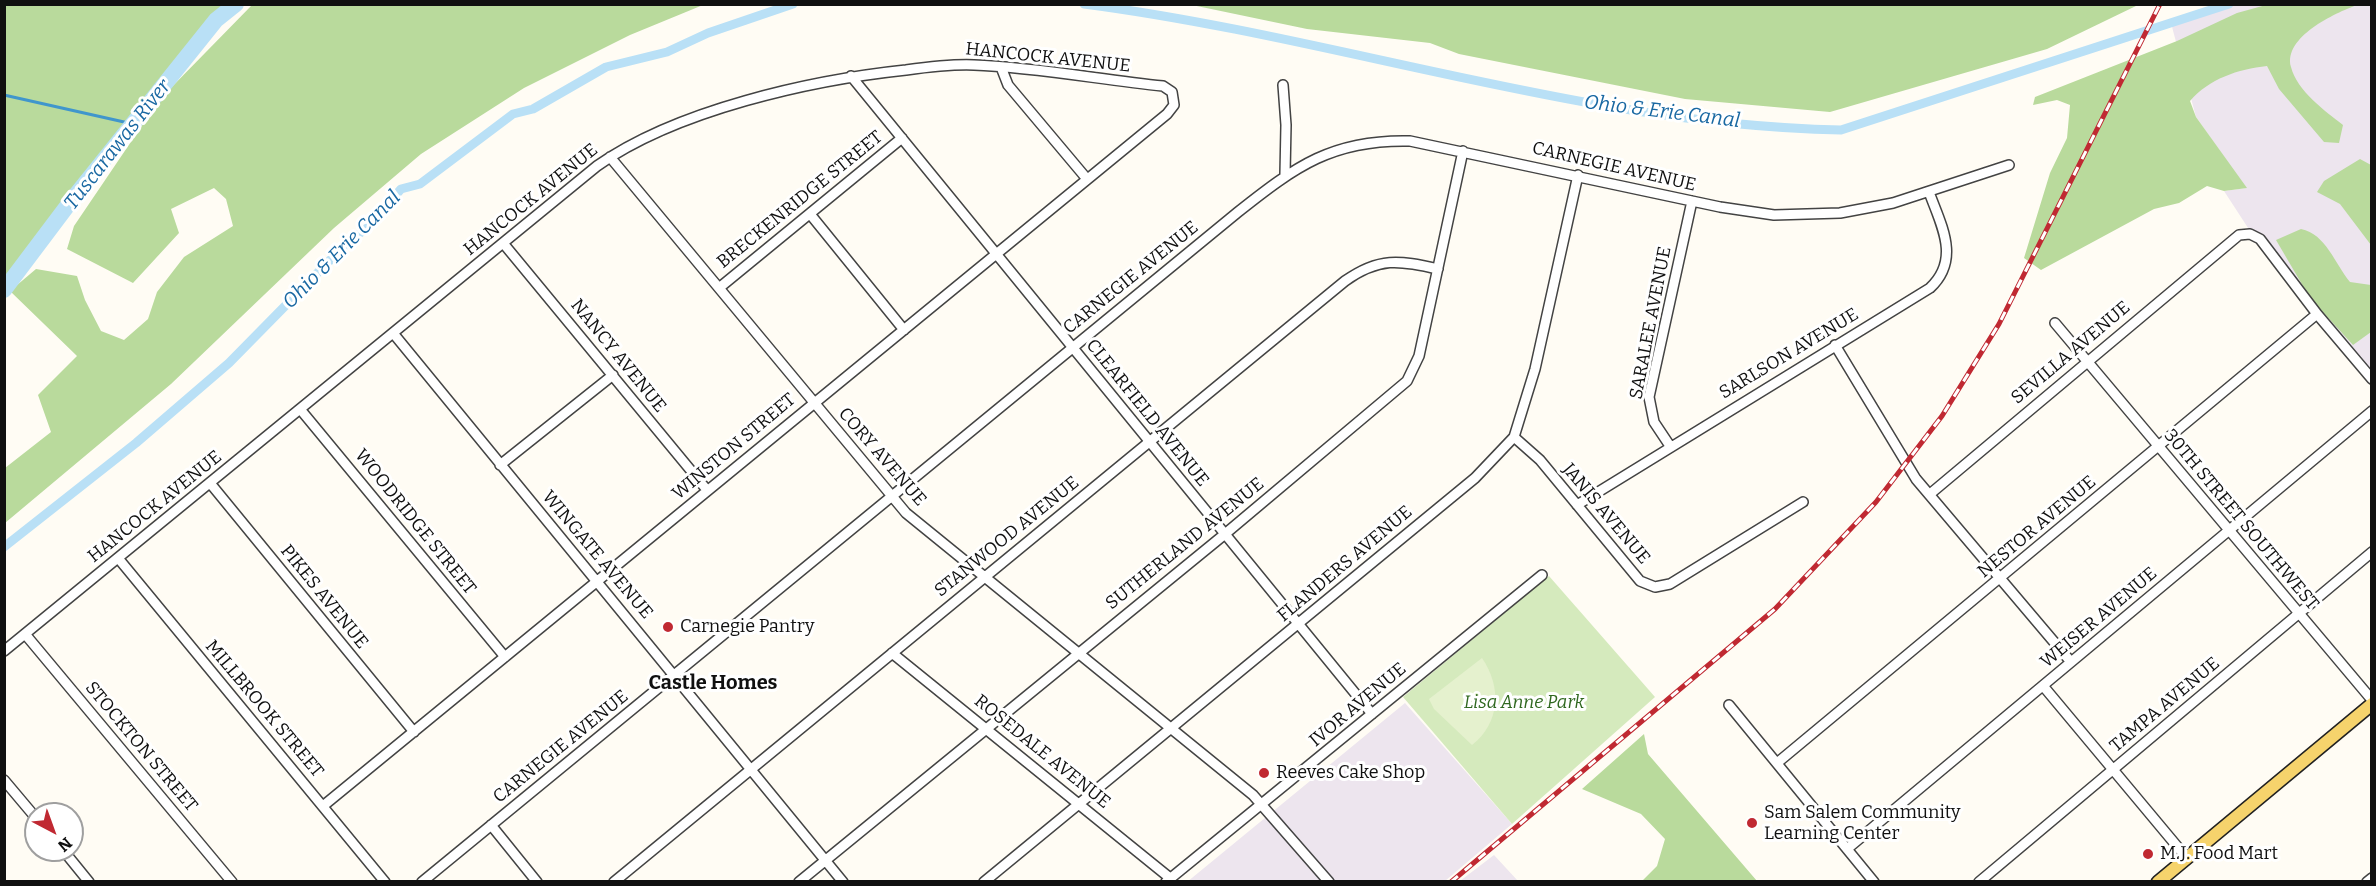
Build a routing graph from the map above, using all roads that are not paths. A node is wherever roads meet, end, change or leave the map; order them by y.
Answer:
1 (1001, 67) junction
2 (851, 76) junction
3 (1282, 85) dead end
4 (1167, 114) joint
5 (902, 138) junction
6 (1463, 151) junction
7 (610, 157) junction
8 (2009, 165) dead end
9 (1285, 174) junction
10 (1578, 176) junction
11 (1087, 179) junction
12 (1929, 192) junction
13 (1692, 201) junction
14 (810, 214) junction
15 (503, 243) junction
16 (996, 254) junction
17 (1438, 268) junction
18 (719, 288) junction
19 (2317, 314) junction
20 (2055, 323) dead end
21 (904, 330) junction
22 (393, 333) junction
23 (1835, 345) junction
24 (1073, 347) junction
25 (2085, 361) junction
26 (613, 375) junction
27 (2372, 379) edge
28 (813, 403) junction
29 (300, 409) junction
30 (2372, 411) edge
31 (1514, 436) junction
32 (1150, 442) junction
33 (1670, 446) junction
34 (2157, 448) junction
35 (500, 465) junction
36 (210, 483) junction
37 (707, 490) junction
38 (1930, 494) junction
39 (892, 496) junction
40 (1803, 502) dead end
41 (1577, 505) junction
42 (2228, 530) junction
43 (1225, 534) junction
44 (2372, 552) edge
45 (118, 558) junction
46 (1542, 575) dead end
47 (985, 577) junction
48 (2002, 578) junction
49 (598, 582) junction
50 (2298, 614) junction
51 (1298, 624) junction
52 (25, 634) junction
53 (4, 651) edge
54 (1079, 651) junction
55 (892, 653) junction
56 (505, 657) junction
57 (2071, 662) junction
58 (674, 676) junction
59 (2044, 687) junction
60 (2372, 702) edge
61 (1729, 705) dead end
62 (1372, 714) junction
63 (1172, 727) junction
64 (985, 728) junction
65 (414, 732) junction
66 (1777, 763) junction
67 (751, 769) junction
68 (2114, 770) junction
69 (4, 780) edge
70 (1080, 803) junction
71 (24, 804) edge
72 (1263, 805) junction
73 (323, 806) junction
74 (491, 825) junction
75 (1848, 849) junction
76 (2186, 857) junction
77 (825, 860) junction
78 (73, 862) edge
79 (2372, 878) edge
80 (1168, 880) edge
81 (89, 882) edge
82 (232, 882) edge
83 (385, 882) edge
84 (422, 882) edge
85 (537, 882) edge
86 (614, 882) edge
87 (799, 882) edge
88 (843, 882) edge
89 (984, 882) edge
90 (1329, 882) edge
91 (1874, 882) edge
92 (1979, 882) edge
93 (2157, 882) edge
94 (2367, 882) edge

1 - 2 street, HANCOCK AVENUE
1 - 4 street, HANCOCK AVENUE
1 - 11 street
2 - 5 street, CLEARFIELD AVENUE
2 - 7 street, HANCOCK AVENUE
3 - 9 street
4 - 11 street, WINSTON STREET
5 - 14 street, BRECKENRIDGE STREET
5 - 16 street, CLEARFIELD AVENUE
6 - 9 street, CARNEGIE AVENUE
6 - 10 street, CARNEGIE AVENUE
6 - 17 street, SUTHERLAND AVENUE
7 - 15 street, HANCOCK AVENUE
7 - 18 street, CORY AVENUE
8 - 12 street, CARNEGIE AVENUE
9 - 24 street, CARNEGIE AVENUE
10 - 13 street, CARNEGIE AVENUE
10 - 31 street, FLANDERS AVENUE
11 - 16 street, WINSTON STREET
12 - 13 street, CARNEGIE AVENUE
12 - 23 street, SARLSON AVENUE
13 - 33 street, SARALEE AVENUE
14 - 18 street, BRECKENRIDGE STREET
14 - 21 street
15 - 22 street, HANCOCK AVENUE
15 - 26 street, NANCY AVENUE
16 - 21 street, WINSTON STREET
16 - 24 street, CLEARFIELD AVENUE
17 - 32 street, STANWOOD AVENUE
17 - 43 street, SUTHERLAND AVENUE
18 - 28 street, CORY AVENUE
19 - 25 street, SEVILLA AVENUE
19 - 27 street
19 - 34 street, NESTOR AVENUE
20 - 25 street, 30TH STREET SOUTHWEST
21 - 28 street, WINSTON STREET
22 - 29 street, HANCOCK AVENUE
22 - 35 street, WINGATE AVENUE
23 - 33 street, SARLSON AVENUE
23 - 38 street
24 - 32 street, CLEARFIELD AVENUE
24 - 39 street, CARNEGIE AVENUE
25 - 34 street, 30TH STREET SOUTHWEST
25 - 38 street, SEVILLA AVENUE
26 - 35 street
26 - 37 street, NANCY AVENUE
28 - 37 street, WINSTON STREET
28 - 39 street, CORY AVENUE
29 - 36 street, HANCOCK AVENUE
29 - 56 street, WOODRIDGE STREET
30 - 42 street, WEISER AVENUE
31 - 41 street, JANIS AVENUE
31 - 51 street, FLANDERS AVENUE
32 - 43 street, CLEARFIELD AVENUE
32 - 47 street, STANWOOD AVENUE
33 - 41 street, SARLSON AVENUE
34 - 42 street, 30TH STREET SOUTHWEST
34 - 48 street, NESTOR AVENUE
35 - 49 street, WINGATE AVENUE
36 - 45 street, HANCOCK AVENUE
36 - 65 street, PIKES AVENUE
37 - 49 street, WINSTON STREET
38 - 48 street
39 - 47 street, CORY AVENUE
39 - 58 street, CARNEGIE AVENUE
40 - 41 street, JANIS AVENUE
42 - 50 street, 30TH STREET SOUTHWEST
42 - 57 street, WEISER AVENUE
43 - 51 street, CLEARFIELD AVENUE
43 - 54 street, SUTHERLAND AVENUE
44 - 50 street, TAMPA AVENUE
45 - 52 street, HANCOCK AVENUE
45 - 73 street, MILLBROOK STREET
46 - 62 street, IVOR AVENUE
47 - 54 street, CORY AVENUE
47 - 55 street, STANWOOD AVENUE
48 - 57 street
48 - 66 street, NESTOR AVENUE
49 - 56 street, WINSTON STREET
49 - 58 street, WINGATE AVENUE
50 - 60 street, 30TH STREET SOUTHWEST
50 - 68 street, TAMPA AVENUE
51 - 62 street, CLEARFIELD AVENUE
51 - 63 street, FLANDERS AVENUE
52 - 53 street, HANCOCK AVENUE
52 - 82 street, STOCKTON STREET
54 - 63 street, CORY AVENUE
54 - 64 street, SUTHERLAND AVENUE
55 - 64 street, ROSEDALE AVENUE
55 - 67 street, STANWOOD AVENUE
56 - 65 street, WINSTON STREET
57 - 59 street, WEISER AVENUE
58 - 67 street, WINGATE AVENUE
58 - 74 street, CARNEGIE AVENUE
59 - 68 street
59 - 75 street, WEISER AVENUE
60 - 76 main road
61 - 66 street
62 - 72 street, IVOR AVENUE
63 - 70 street, FLANDERS AVENUE
63 - 72 street, CORY AVENUE
64 - 70 street, ROSEDALE AVENUE
64 - 77 street, SUTHERLAND AVENUE
65 - 73 street, WINSTON STREET
66 - 75 street
67 - 77 street, WINGATE AVENUE
67 - 86 street, STANWOOD AVENUE
68 - 76 street
68 - 92 street, TAMPA AVENUE
69 - 71 street
70 - 80 street, ROSEDALE AVENUE
70 - 89 street, FLANDERS AVENUE
72 - 80 street, IVOR AVENUE
72 - 90 street, CORY AVENUE
73 - 83 street, MILLBROOK STREET
74 - 84 street, CARNEGIE AVENUE
74 - 85 street
75 - 91 street
76 - 93 main road
77 - 87 street, SUTHERLAND AVENUE
77 - 88 street, WINGATE AVENUE
78 - 81 street
79 - 94 street

